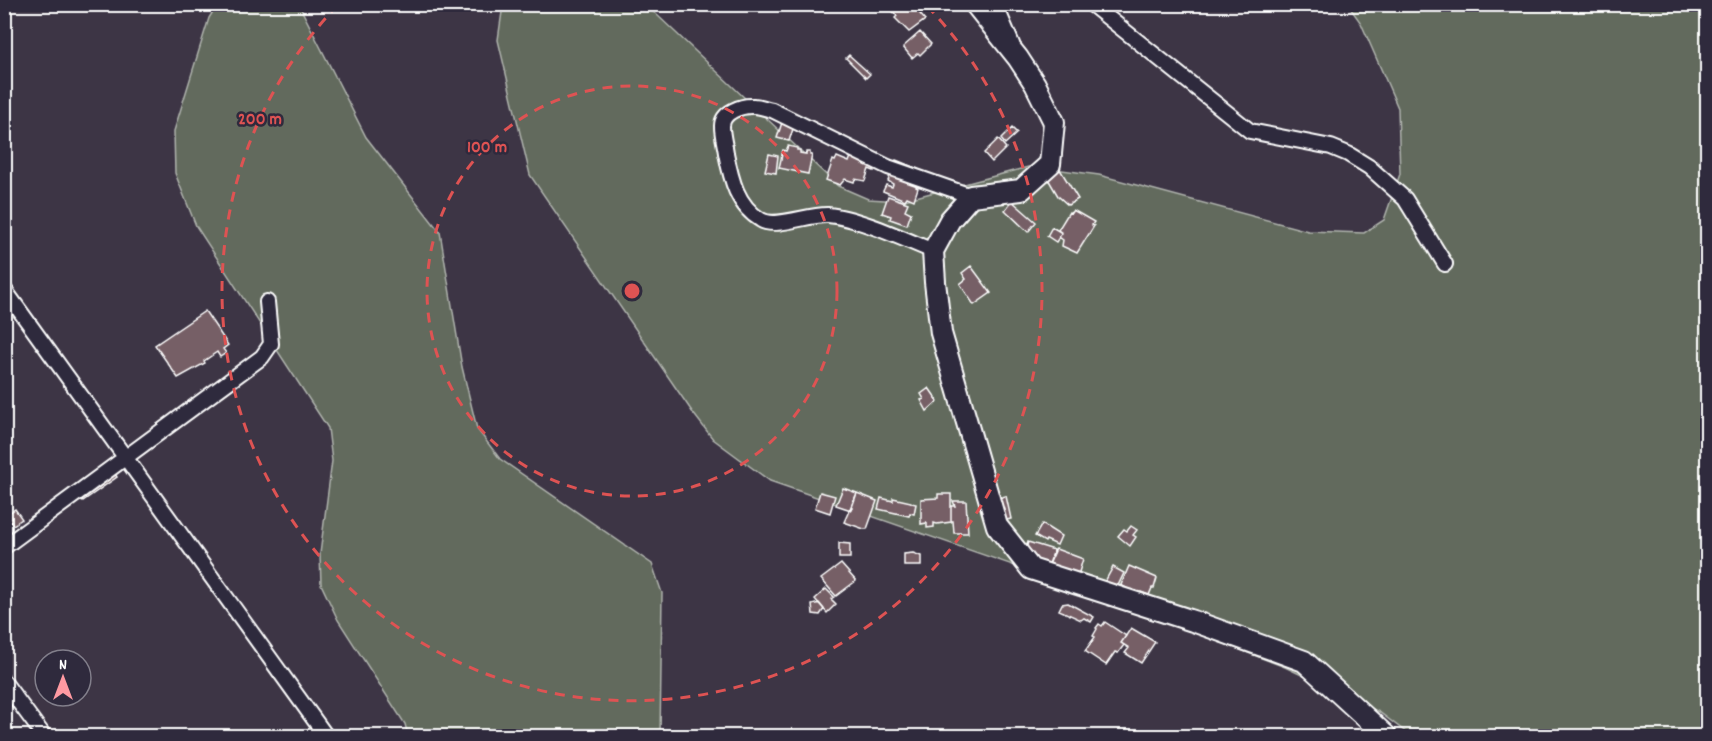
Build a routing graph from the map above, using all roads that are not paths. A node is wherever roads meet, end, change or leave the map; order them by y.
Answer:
1 (975, 4) edge
2 (994, 4) edge
3 (1090, 4) edge
4 (1018, 58) junction
5 (971, 196) junction
6 (933, 250) junction
7 (1445, 264) dead end
8 (4, 289) edge
9 (267, 302) dead end
10 (126, 459) junction
11 (4, 547) edge
12 (4, 682) edge
13 (44, 736) edge
14 (326, 736) edge
15 (1386, 736) edge

1 - 4 street
2 - 4 street
3 - 7 street
4 - 5 street
5 - 6 street
5 - 6 street
6 - 15 street
8 - 10 street
9 - 10 street
10 - 11 street
10 - 14 street
12 - 13 street

